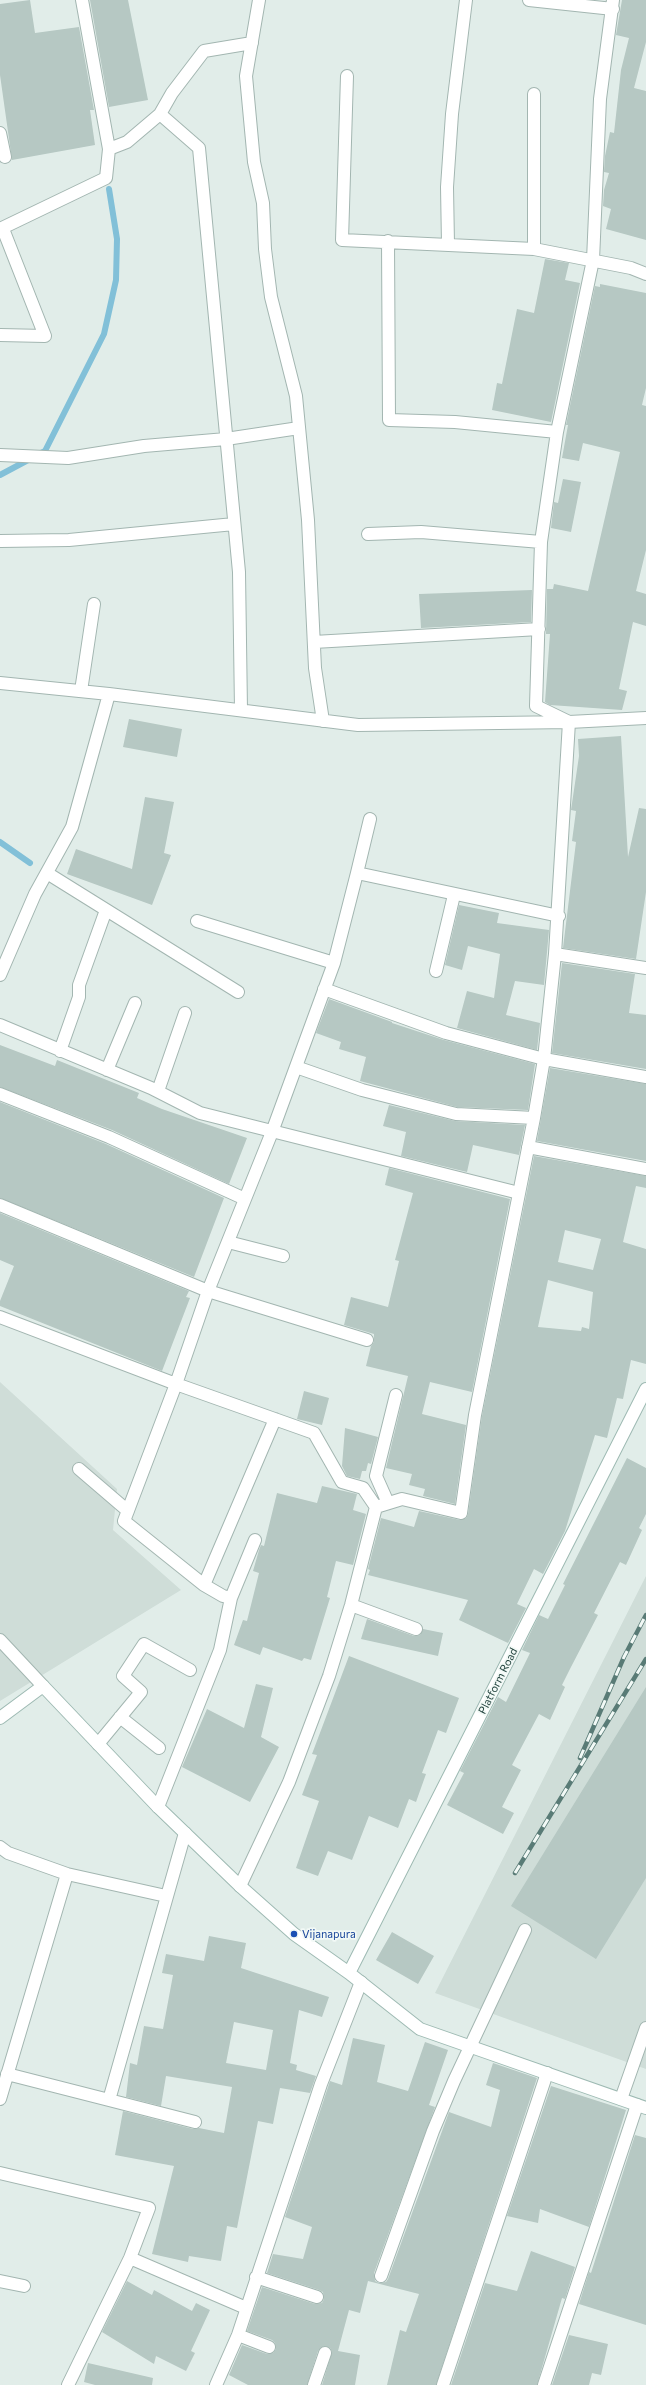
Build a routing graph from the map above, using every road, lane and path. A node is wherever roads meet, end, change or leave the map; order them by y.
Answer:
1 (82, 0) edge
2 (259, 0) edge
3 (466, 0) edge
4 (529, 0) edge
5 (613, 4) edge
6 (252, 42) junction
7 (347, 76) dead end
8 (534, 94) dead end
9 (160, 114) junction
10 (0, 132) edge
11 (110, 149) junction
12 (5, 157) dead end
13 (1, 229) edge
14 (388, 241) junction
15 (448, 244) junction
16 (534, 249) junction
17 (593, 260) junction
18 (646, 274) edge
19 (0, 335) edge
20 (299, 428) junction
21 (557, 432) junction
22 (226, 440) junction
23 (0, 455) edge
24 (234, 524) junction
25 (368, 534) dead end
26 (0, 541) edge
27 (541, 542) junction
28 (94, 604) dead end
29 (539, 629) junction
30 (314, 642) junction
31 (0, 683) edge
32 (81, 691) junction
33 (109, 694) junction
34 (241, 710) junction
35 (646, 718) edge
36 (323, 721) junction
37 (569, 722) junction
38 (370, 819) dead end
39 (47, 873) junction
40 (357, 873) junction
41 (454, 895) junction
42 (106, 910) junction
43 (559, 916) junction
44 (197, 921) dead end
45 (555, 954) junction
46 (334, 963) junction
47 (646, 967) edge
48 (436, 971) dead end
49 (0, 975) edge
50 (324, 989) junction
51 (238, 992) dead end
52 (135, 1003) dead end
53 (185, 1013) dead end
54 (0, 1025) edge
55 (60, 1051) junction
56 (544, 1059) junction
57 (296, 1067) junction
58 (107, 1070) junction
59 (646, 1077) edge
60 (158, 1091) junction
61 (0, 1094) edge
62 (534, 1118) junction
63 (272, 1132) junction
64 (528, 1147) junction
65 (646, 1169) edge
66 (520, 1193) junction
67 (245, 1199) junction
68 (0, 1206) edge
69 (228, 1242) junction
70 (283, 1256) dead end
71 (208, 1291) junction
72 (0, 1317) edge
73 (367, 1340) dead end
74 (176, 1384) junction
75 (646, 1389) edge
76 (396, 1395) dead end
77 (274, 1419) junction
78 (79, 1469) dead end
79 (388, 1503) junction
80 (376, 1507) junction
81 (128, 1510) junction
82 (255, 1540) dead end
83 (204, 1585) junction
84 (231, 1598) junction
85 (352, 1605) junction
86 (416, 1629) dead end
87 (0, 1640) edge
88 (190, 1670) dead end
89 (43, 1686) junction
90 (120, 1717) junction
91 (0, 1718) edge
92 (98, 1744) junction
93 (159, 1748) dead end
94 (158, 1808) junction
95 (185, 1833) junction
96 (0, 1847) edge
97 (67, 1874) junction
98 (240, 1886) junction
99 (166, 1896) junction
100 (526, 1930) dead end
101 (349, 1973) junction
102 (361, 1982) junction
103 (646, 2028) edge
104 (470, 2046) junction
105 (546, 2073) junction
106 (7, 2074) junction
107 (0, 2099) edge
108 (621, 2099) junction
109 (109, 2100) junction
110 (641, 2106) edge
111 (196, 2122) dead end
112 (0, 2173) edge
113 (130, 2258) junction
114 (380, 2276) dead end
115 (256, 2277) junction
116 (0, 2281) edge
117 (24, 2286) dead end
118 (317, 2297) dead end
119 (246, 2308) junction
120 (238, 2335) junction
121 (269, 2347) dead end
122 (325, 2353) dead end
123 (68, 2385) edge
124 (216, 2385) edge
125 (314, 2385) edge
126 (443, 2385) edge
127 (544, 2385) edge

1 - 11 street
2 - 6 street
3 - 15 street
4 - 5 street
5 - 17 street
6 - 9 street
6 - 20 street
7 - 14 street
8 - 16 street
9 - 11 street
9 - 22 street
10 - 12 street
11 - 13 street
13 - 19 street
14 - 15 street
14 - 21 street
15 - 16 street
16 - 17 street
17 - 18 street
17 - 21 street
20 - 22 street
20 - 30 street
21 - 27 street
22 - 23 street
22 - 24 street
24 - 26 street
24 - 34 street
25 - 27 street
27 - 29 street
28 - 32 street
29 - 30 street
29 - 37 street
30 - 36 street
31 - 32 street
32 - 33 street
33 - 34 street
33 - 39 street
34 - 36 street
35 - 37 street
36 - 37 street
37 - 43 street
38 - 40 street
39 - 42 street
39 - 49 street
40 - 41 street
40 - 46 street
41 - 43 street
41 - 48 street
42 - 51 street
42 - 55 street
43 - 45 street
44 - 46 street
45 - 47 street
45 - 56 street
46 - 50 street
50 - 56 street
50 - 57 street
52 - 58 street
53 - 60 street
54 - 55 street
55 - 58 street
56 - 59 street
56 - 62 street
57 - 62 street
57 - 63 street
58 - 60 street
60 - 63 street
61 - 67 street
62 - 64 street
63 - 66 street
63 - 67 street
64 - 65 street
64 - 66 street
66 - 79 street
67 - 69 street
68 - 71 street
69 - 70 street
69 - 71 street
71 - 73 street
71 - 74 street
72 - 74 street
74 - 77 street
74 - 81 street
75 - 101 street, Platform Road
76 - 79 street
77 - 80 street
77 - 83 street
78 - 81 street
79 - 80 street
80 - 85 street
81 - 83 street
82 - 84 street
83 - 84 street
84 - 94 street
85 - 86 street
85 - 98 street
87 - 89 street
88 - 90 street
89 - 91 street
89 - 92 street
90 - 92 street
90 - 93 street
92 - 94 street
94 - 95 street
95 - 98 street
95 - 99 street
96 - 97 street
97 - 99 street
97 - 106 street
98 - 101 street
99 - 109 street
100 - 104 street
101 - 102 street
102 - 104 street
102 - 115 street
103 - 108 street
104 - 105 street
104 - 114 street
105 - 108 street
105 - 126 street
106 - 107 street
106 - 109 street
108 - 110 street
109 - 111 street
110 - 127 street
112 - 113 street
113 - 119 street
113 - 123 street
115 - 118 street
115 - 119 street
116 - 117 street
119 - 120 street
120 - 121 street
120 - 124 street
122 - 125 street

